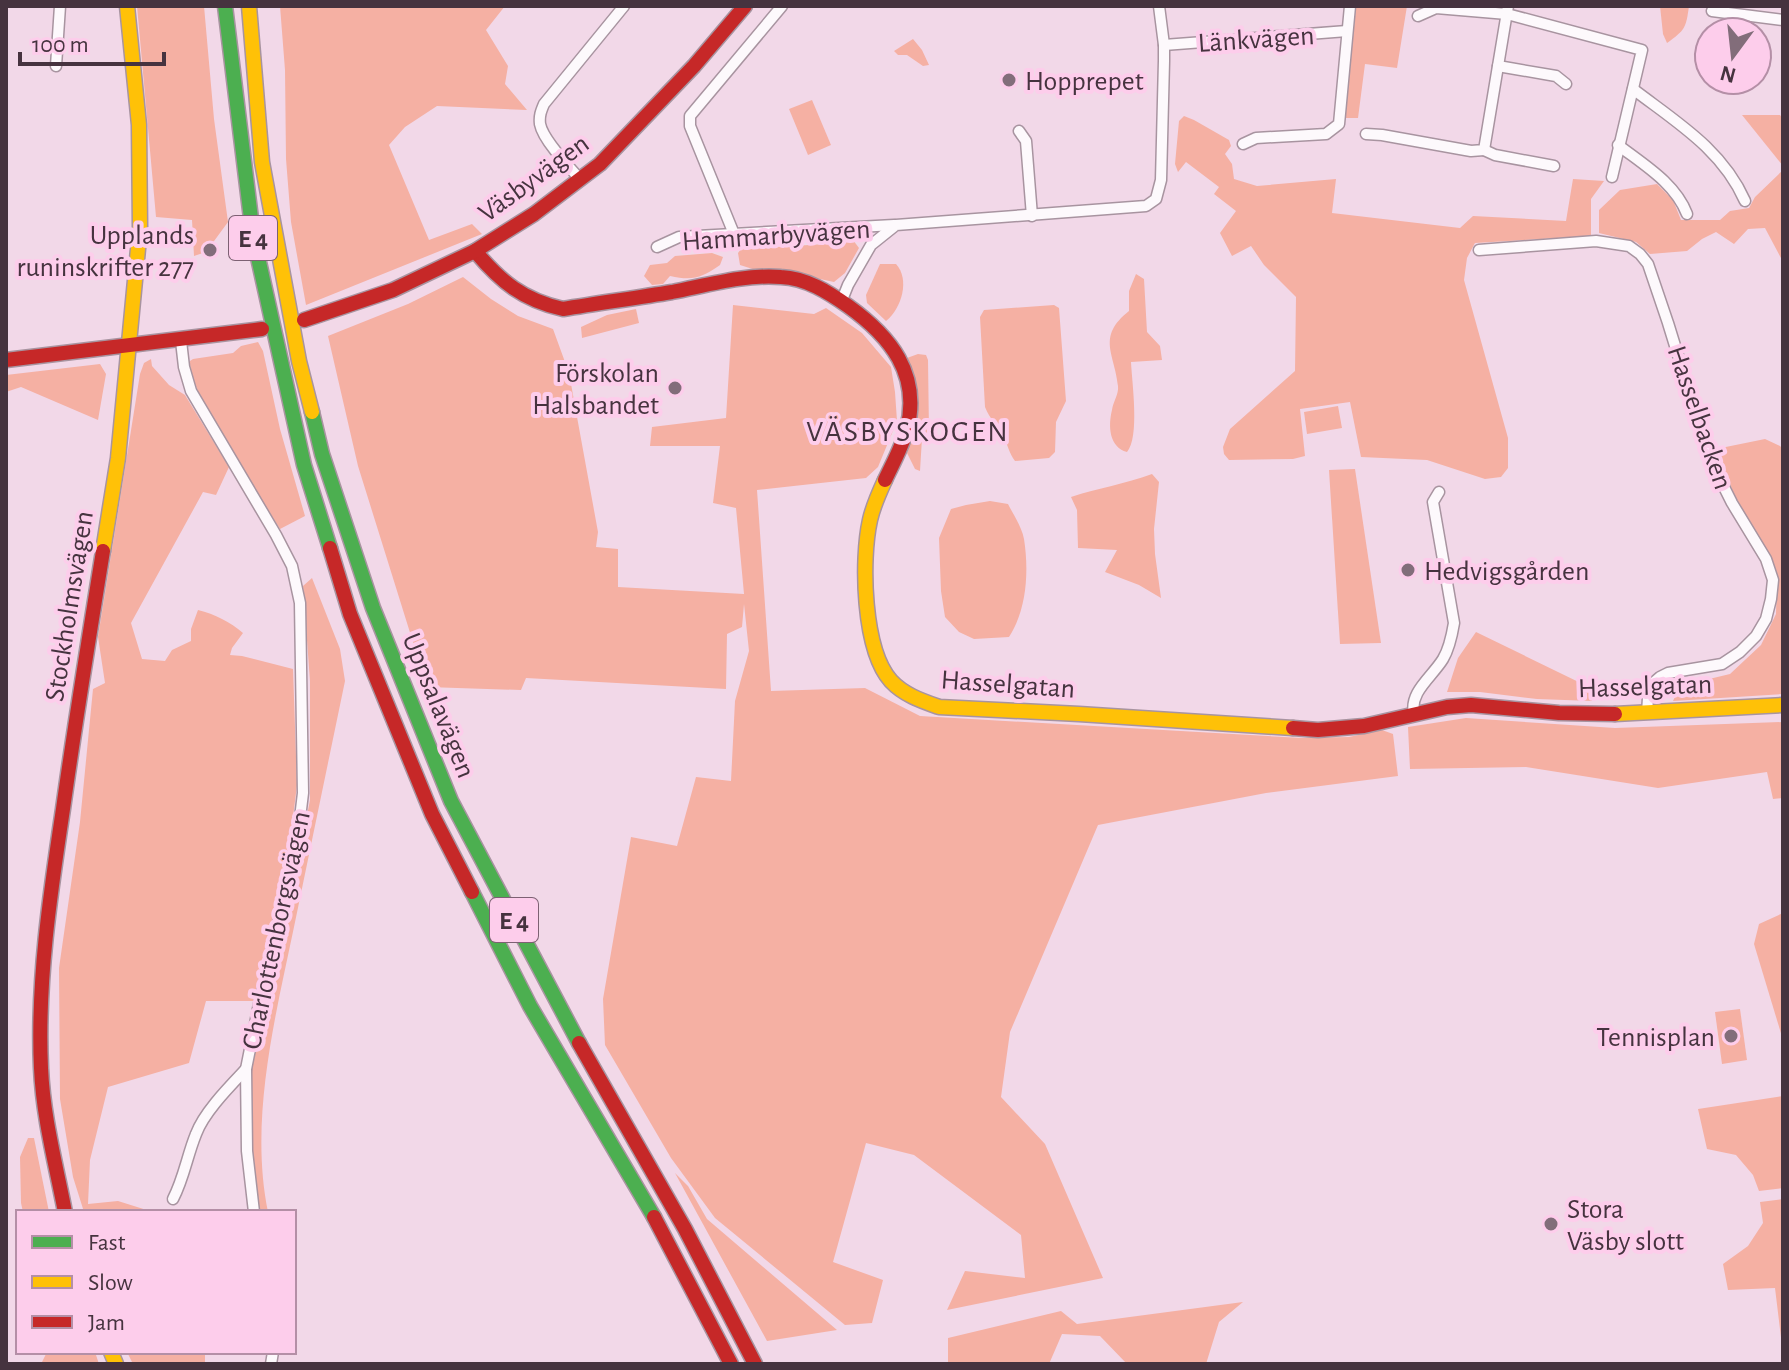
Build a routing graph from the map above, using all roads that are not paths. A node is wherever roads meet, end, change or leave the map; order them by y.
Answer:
1 (60, 6) edge
2 (127, 6) edge
3 (225, 6) edge
4 (249, 6) edge
5 (624, 6) edge
6 (745, 6) edge
7 (782, 6) edge
8 (1159, 6) edge
9 (1350, 6) edge
10 (1508, 10) edge
11 (1712, 11) dead end
12 (1418, 16) dead end
13 (1783, 20) edge
14 (1347, 31) junction
15 (1164, 45) junction
16 (56, 66) dead end
17 (1498, 66) junction
18 (1566, 84) dead end
19 (1633, 89) junction
20 (1019, 131) dead end
21 (1366, 134) dead end
22 (1243, 144) dead end
23 (1618, 145) junction
24 (1484, 150) junction
25 (1554, 166) dead end
26 (1612, 177) dead end
27 (580, 179) junction
28 (1745, 201) dead end
29 (1687, 214) dead end
30 (1032, 216) junction
31 (896, 225) junction
32 (734, 234) junction
33 (657, 247) dead end
34 (1479, 250) dead end
35 (475, 251) junction
36 (842, 300) junction
37 (304, 320) dead end
38 (262, 329) dead end
39 (181, 341) junction
40 (130, 345) junction
41 (6, 360) edge
42 (1439, 492) dead end
43 (1783, 705) edge
44 (1647, 713) junction
45 (1414, 714) junction
46 (246, 1069) junction
47 (173, 1199) dead end
48 (65, 1210) edge
49 (254, 1210) edge
50 (731, 1364) edge
51 (755, 1364) edge

1 - 16 street
2 - 40 main road, Stockholmsvägen
3 - 50 main road, Uppsalavägen / E 4
4 - 51 main road, Uppsalavägen / E 4
5 - 27 street
6 - 27 main road, Väsbyvägen
7 - 32 street
8 - 15 street, Hammarbyvägen
9 - 14 street
10 - 12 street
10 - 17 street
10 - 19 street
11 - 13 street
14 - 15 street, Länkvägen
14 - 22 street
15 - 30 street, Hammarbyvägen
17 - 18 street
17 - 24 street
19 - 23 street
19 - 28 street
20 - 30 street
21 - 24 street
23 - 26 street
23 - 29 street
24 - 25 street
27 - 35 main road, Väsbyvägen
30 - 31 street, Hammarbyvägen
31 - 32 street, Hammarbyvägen
31 - 36 street, Hammarbyvägen
32 - 33 street, Hammarbyvägen
34 - 44 street, Hasselbacken
35 - 36 main road, Hasselgatan
35 - 37 main road, Väsbyvägen
36 - 45 main road, Hasselgatan
38 - 39 main road
39 - 40 main road
39 - 46 street, Charlottenborgsvägen
40 - 41 main road
40 - 48 main road, Stockholmsvägen
42 - 45 street
43 - 44 main road, Hasselgatan
44 - 45 main road, Hasselgatan
46 - 47 street
46 - 49 street, Charlottenborgsvägen

